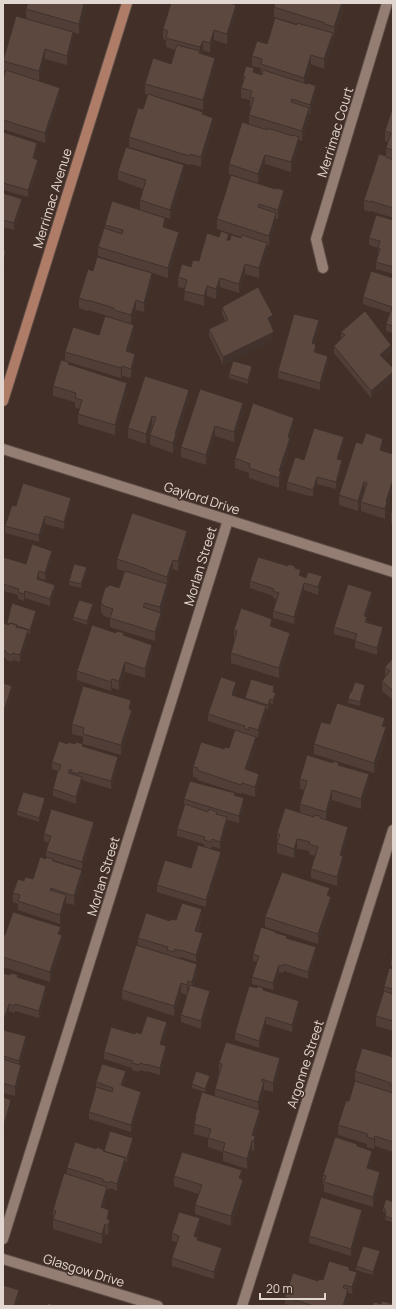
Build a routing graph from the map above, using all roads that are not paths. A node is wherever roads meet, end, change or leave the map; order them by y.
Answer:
1 (127, 3) edge
2 (387, 3) edge
3 (323, 268) dead end
4 (3, 401) edge
5 (3, 449) edge
6 (228, 520) junction
7 (393, 572) edge
8 (393, 830) edge
9 (3, 1239) edge
10 (3, 1259) edge
11 (158, 1306) edge
12 (242, 1306) edge

1 - 4 street, Merrimac Avenue
2 - 3 street, Merrimac Court
5 - 6 street, Gaylord Drive
6 - 7 street, Gaylord Drive
6 - 9 street, Morlan Street
8 - 12 street, Argonne Street
10 - 11 street, Glasgow Drive

